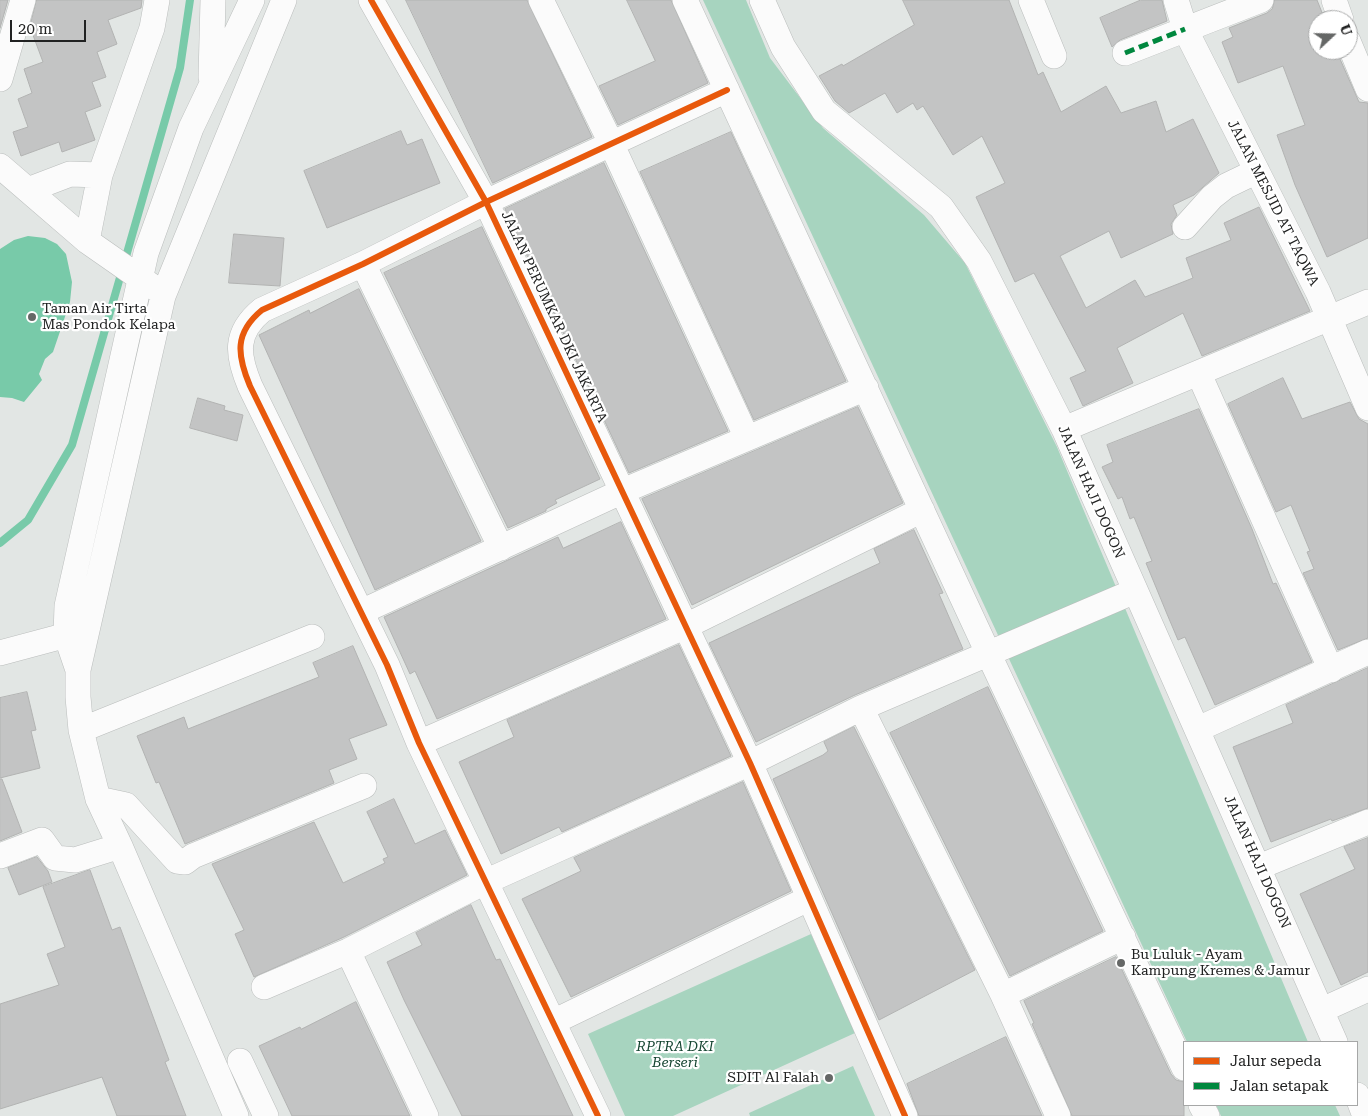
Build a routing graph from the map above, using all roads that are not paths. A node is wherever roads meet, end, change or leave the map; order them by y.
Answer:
1 (23, 0) edge
2 (157, 0) edge
3 (214, 0) edge
4 (252, 0) edge
5 (284, 0) edge
6 (371, 0) edge
7 (540, 0) edge
8 (685, 0) edge
9 (762, 0) edge
10 (1031, 0) edge
11 (1176, 0) edge
12 (1261, 0) edge
13 (1185, 29) junction
14 (1125, 53) dead end
15 (1054, 56) dead end
16 (1356, 60) edge
17 (0, 79) edge
18 (210, 87) junction
19 (1368, 89) edge
20 (727, 90) junction
21 (242, 106) junction
22 (611, 143) junction
23 (0, 166) edge
24 (1257, 171) junction
25 (100, 175) junction
26 (28, 190) junction
27 (486, 202) junction
28 (1185, 227) dead end
29 (95, 247) junction
30 (363, 264) junction
31 (135, 274) junction
32 (163, 296) junction
33 (1368, 302) edge
34 (1330, 318) junction
35 (1199, 374) junction
36 (866, 388) junction
37 (1368, 408) edge
38 (1064, 429) junction
39 (747, 438) junction
40 (622, 491) junction
41 (922, 510) junction
42 (501, 548) junction
43 (1135, 591) junction
44 (361, 612) junction
45 (686, 626) junction
46 (77, 633) junction
47 (312, 637) dead end
48 (1368, 652) edge
49 (0, 653) edge
50 (989, 655) junction
51 (1331, 670) junction
52 (861, 708) junction
53 (1198, 729) junction
54 (81, 730) junction
55 (419, 743) junction
56 (750, 762) junction
57 (364, 786) dead end
58 (98, 799) junction
59 (1368, 822) edge
60 (120, 846) junction
61 (0, 856) edge
62 (1259, 867) junction
63 (485, 882) junction
64 (808, 899) junction
65 (1123, 937) junction
66 (348, 951) junction
67 (264, 987) dead end
68 (1368, 989) edge
69 (1003, 995) junction
70 (1322, 1010) junction
71 (553, 1022) junction
72 (1335, 1041) edge
73 (240, 1061) dead end
74 (1183, 1066) edge
75 (1358, 1098) edge
76 (236, 1116) edge
77 (266, 1116) edge
78 (426, 1116) edge
79 (598, 1116) edge
80 (904, 1116) edge
81 (1058, 1116) edge
82 (1365, 1116) edge

1 - 17 street
2 - 25 street
3 - 18 street
4 - 18 street
5 - 21 street
6 - 27 street, JALAN PERUMKAR DKI JAKARTA
7 - 22 street
8 - 20 street
9 - 38 street, JALAN HAJI DOGON
10 - 15 street
11 - 13 street, JALAN MESJID AT TAQWA
12 - 13 street
13 - 14 street
13 - 24 street, JALAN MESJID AT TAQWA
16 - 19 street
18 - 21 street
18 - 31 street
20 - 22 street
20 - 36 street
21 - 32 street
22 - 27 street
22 - 39 street
23 - 26 street
24 - 28 street
24 - 34 street, JALAN MESJID AT TAQWA
25 - 26 street
25 - 29 street
26 - 29 street
27 - 30 street
27 - 40 street, JALAN PERUMKAR DKI JAKARTA
29 - 31 street
30 - 42 street
30 - 44 street
31 - 32 street
31 - 46 street
32 - 46 street
33 - 34 street
34 - 35 street
34 - 37 street, JALAN MESJID AT TAQWA
35 - 38 street
35 - 51 street
36 - 39 street
36 - 41 street
38 - 43 street, JALAN HAJI DOGON
39 - 40 street
40 - 42 street
40 - 45 street, JALAN PERUMKAR DKI JAKARTA
41 - 45 street
41 - 50 street
42 - 44 street
43 - 50 street
43 - 53 street, JALAN HAJI DOGON
44 - 55 street
45 - 55 street
45 - 56 street, JALAN PERUMKAR DKI JAKARTA
46 - 49 street
46 - 54 street
47 - 54 street
48 - 51 street
50 - 52 street
50 - 65 street
51 - 53 street
52 - 56 street
52 - 69 street
53 - 62 street, JALAN HAJI DOGON
54 - 58 street
55 - 63 street
56 - 63 street
56 - 64 street, JALAN PERUMKAR DKI JAKARTA
57 - 58 street
58 - 60 street
59 - 62 street
60 - 61 street
60 - 76 street
62 - 70 street, JALAN HAJI DOGON
63 - 66 street
63 - 71 street
64 - 71 street
64 - 80 street, JALAN PERUMKAR DKI JAKARTA
65 - 69 street
65 - 74 street
66 - 67 street
66 - 78 street
68 - 70 street
69 - 81 street
70 - 72 street, JALAN HAJI DOGON
71 - 79 street
73 - 77 street
75 - 82 street

